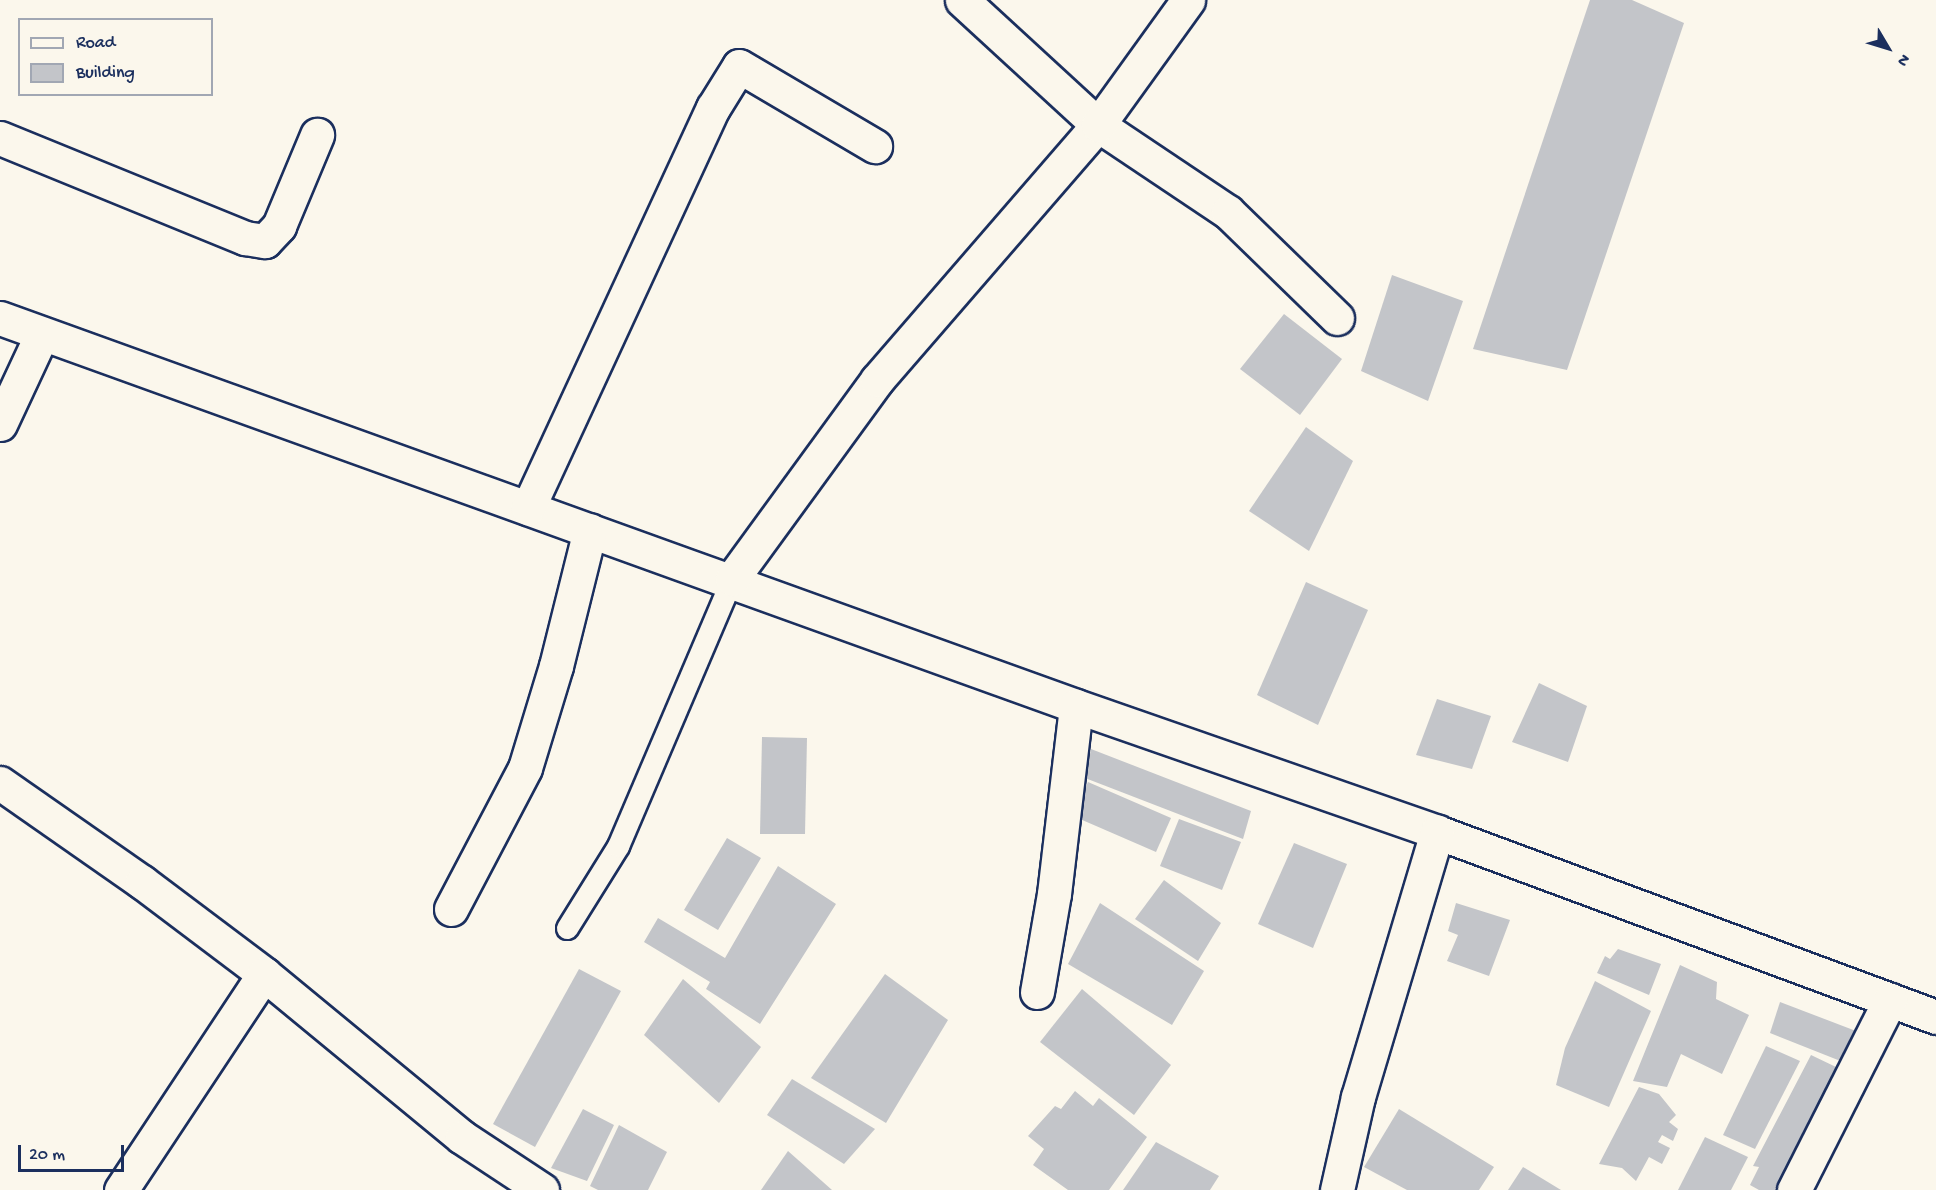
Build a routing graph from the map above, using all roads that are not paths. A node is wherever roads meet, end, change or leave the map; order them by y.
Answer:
1 (963, 0) edge
2 (1188, 0) edge
3 (1098, 125) junction
4 (317, 135) dead end
5 (0, 138) edge
6 (875, 146) dead end
7 (0, 318) edge
8 (1337, 318) dead end
9 (42, 334) junction
10 (0, 424) edge
11 (528, 508) junction
12 (590, 530) junction
13 (732, 579) junction
14 (1076, 706) junction
15 (0, 783) edge
16 (1437, 832) junction
17 (451, 909) dead end
18 (567, 928) dead end
19 (264, 974) junction
20 (1037, 992) dead end
21 (1890, 1000) junction
22 (1936, 1017) edge
23 (1344, 1187) edge
24 (120, 1190) edge
25 (542, 1190) edge
26 (1794, 1190) edge

1 - 3 street
2 - 3 street
3 - 8 street
3 - 13 street
4 - 5 street
6 - 11 street
7 - 9 street
9 - 10 street
9 - 11 street
11 - 12 street
12 - 13 street
12 - 17 street
13 - 14 street
13 - 18 lane
14 - 16 street
14 - 20 street
15 - 19 street
16 - 21 street
16 - 23 street
19 - 24 street
19 - 25 street
21 - 22 street
21 - 26 street

